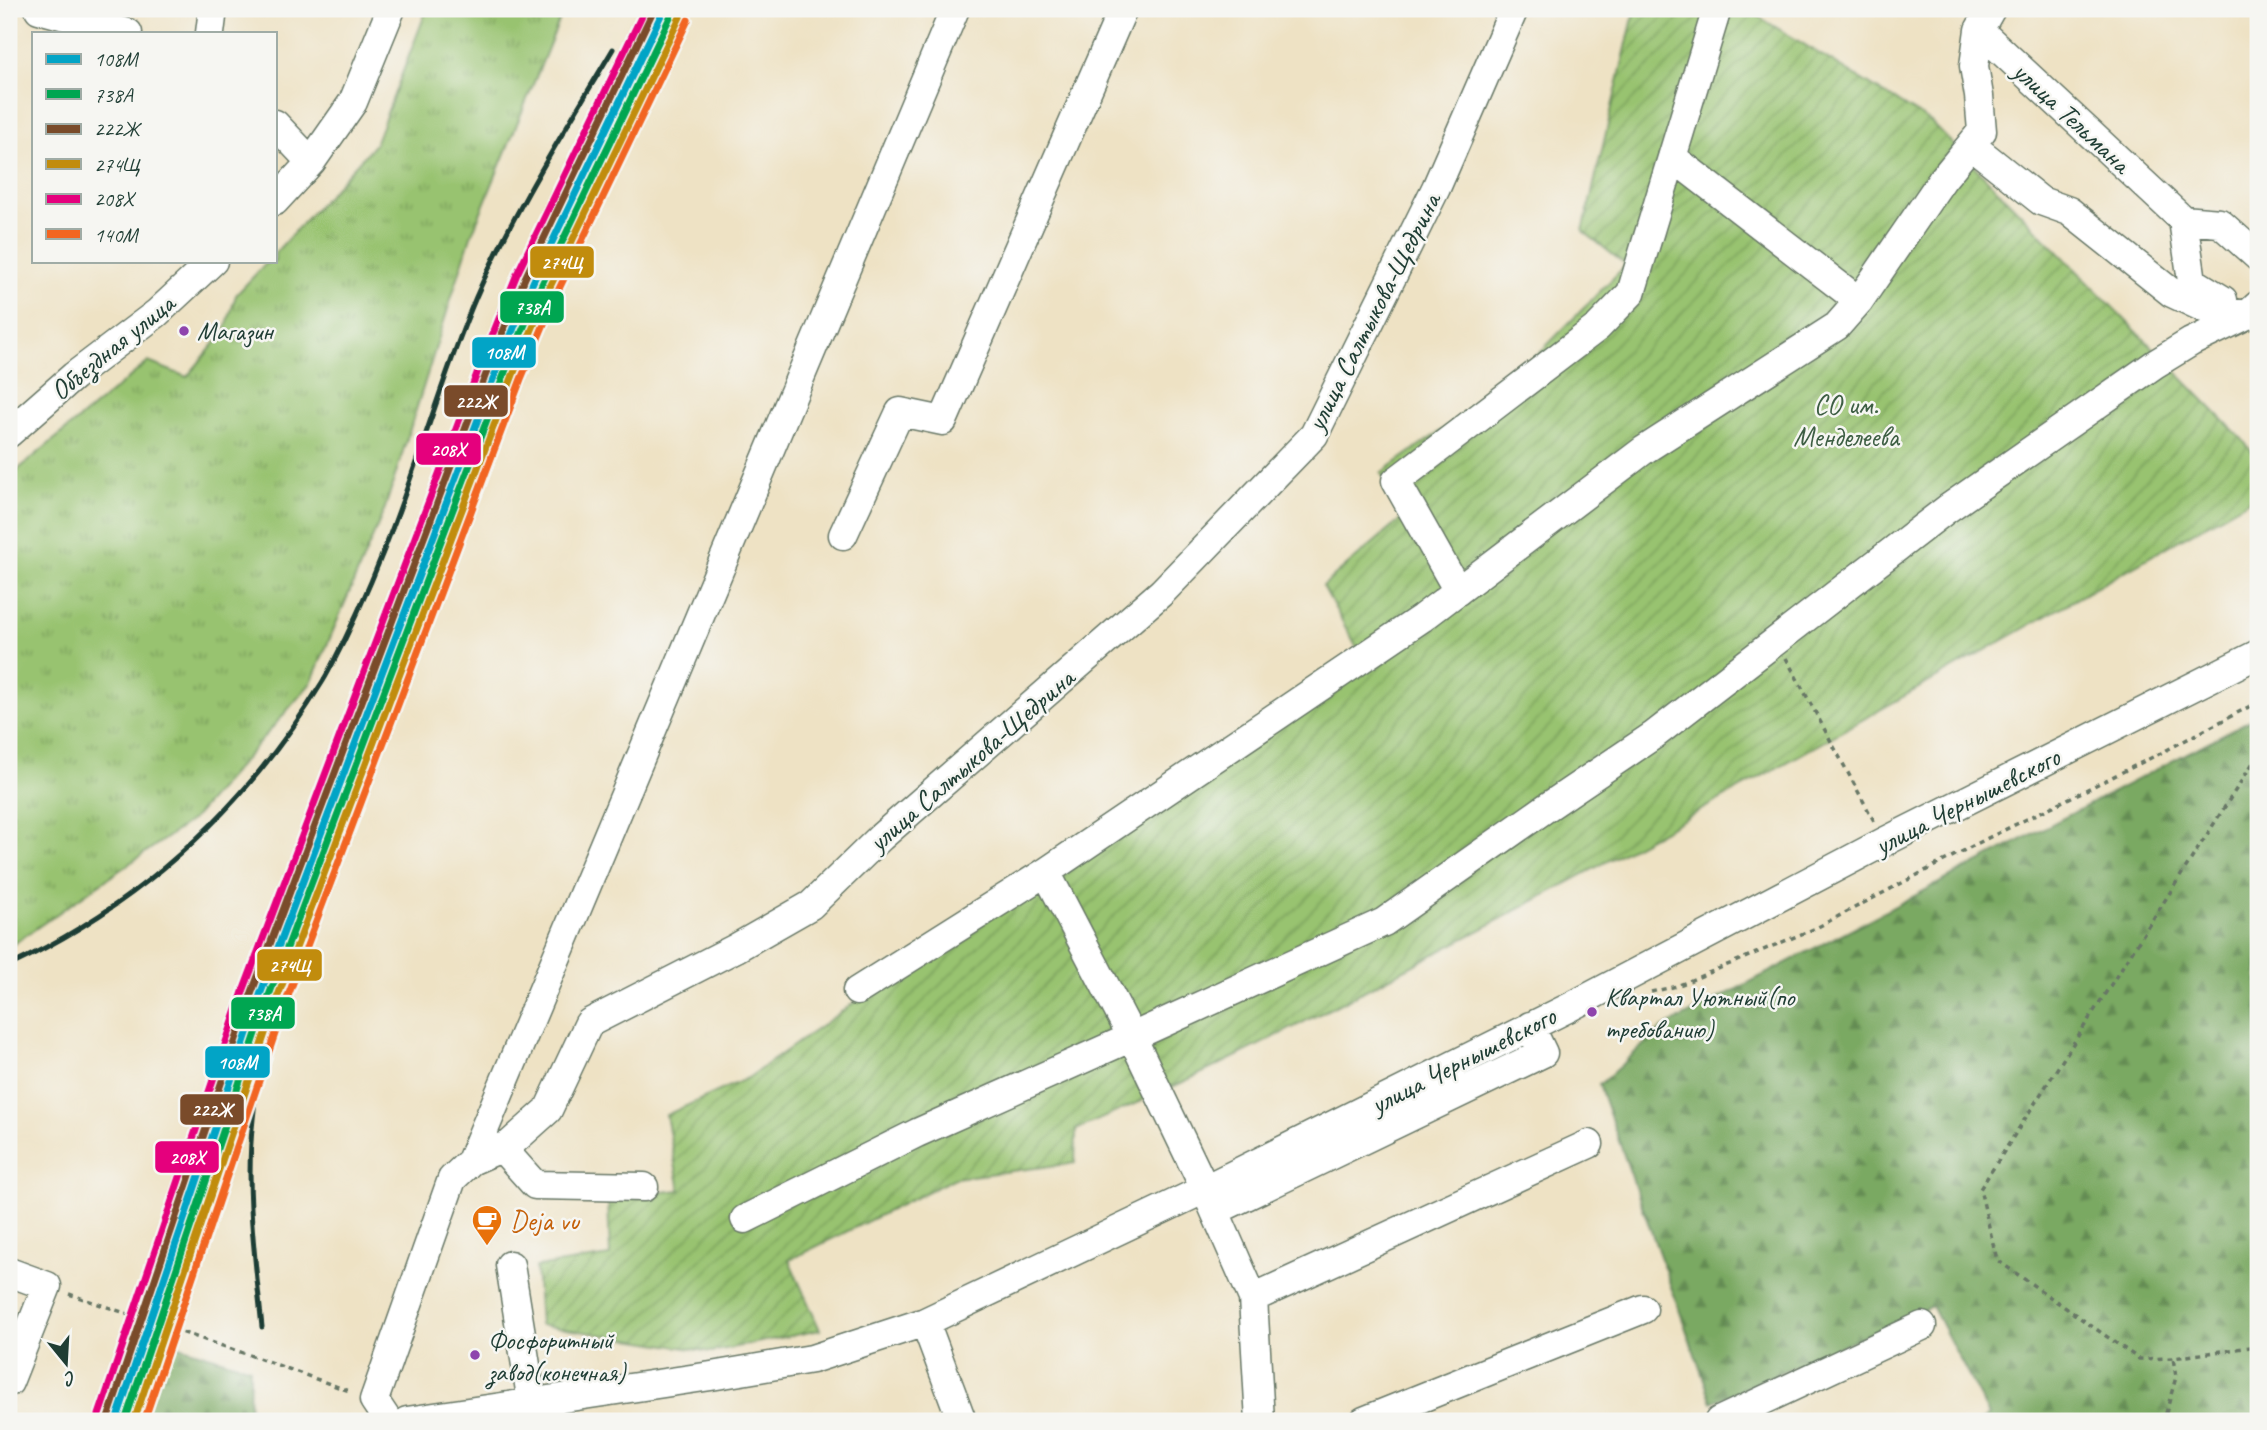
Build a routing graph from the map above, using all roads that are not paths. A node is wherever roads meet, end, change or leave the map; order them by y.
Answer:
1 (39, 9) edge
2 (213, 9) edge
3 (391, 9) edge
4 (955, 9) edge
5 (1123, 9) edge
6 (1514, 9) edge
7 (1717, 9) edge
8 (1985, 20) edge
9 (124, 32) edge
10 (210, 32) edge
11 (276, 125) edge
12 (1970, 145) junction
13 (1672, 157) junction
14 (311, 162) junction
15 (276, 200) edge
16 (2183, 220) junction
17 (2258, 257) edge
18 (212, 262) edge
19 (1859, 301) junction
20 (2255, 315) edge
21 (9, 433) edge
22 (843, 535) dead end
23 (1458, 591) junction
24 (2258, 654) edge
25 (1046, 872) junction
26 (857, 991) dead end
27 (1132, 1037) junction
28 (1589, 1144) dead end
29 (502, 1148) junction
30 (471, 1161) junction
31 (644, 1187) dead end
32 (1210, 1200) junction
33 (745, 1219) dead end
34 (510, 1265) dead end
35 (9, 1272) edge
36 (1253, 1298) junction
37 (1643, 1309) dead end
38 (925, 1322) junction
39 (1922, 1326) dead end
40 (9, 1382) edge
41 (532, 1403) junction
42 (381, 1411) edge
43 (407, 1421) edge
44 (962, 1421) edge
45 (1260, 1421) edge
46 (1364, 1421) edge
47 (1719, 1421) edge

1 - 9 street
2 - 10 street
3 - 14 street
4 - 30 street
5 - 22 street
6 - 29 street, улица Салтыкова-Щедрина
7 - 13 street
8 - 12 street
8 - 16 street, улица Тельмана
11 - 14 street
12 - 19 street
12 - 20 street
13 - 19 street
13 - 23 street
14 - 15 street
16 - 17 street
16 - 20 street
18 - 21 street, Объездная улица
19 - 23 street
20 - 27 street
23 - 25 street
24 - 32 street, улица Чернышевского
25 - 26 street
25 - 27 street
27 - 32 street
27 - 33 street
28 - 36 street
29 - 30 street, улица Салтыкова-Щедрина
29 - 31 street
30 - 42 street, улица Салтыкова-Щедрина
32 - 36 street
32 - 38 street, улица Чернышевского
34 - 41 street
35 - 40 street
36 - 45 street
37 - 46 street
38 - 41 street, улица Чернышевского
38 - 44 street
39 - 47 street
41 - 43 street, улица Чернышевского

